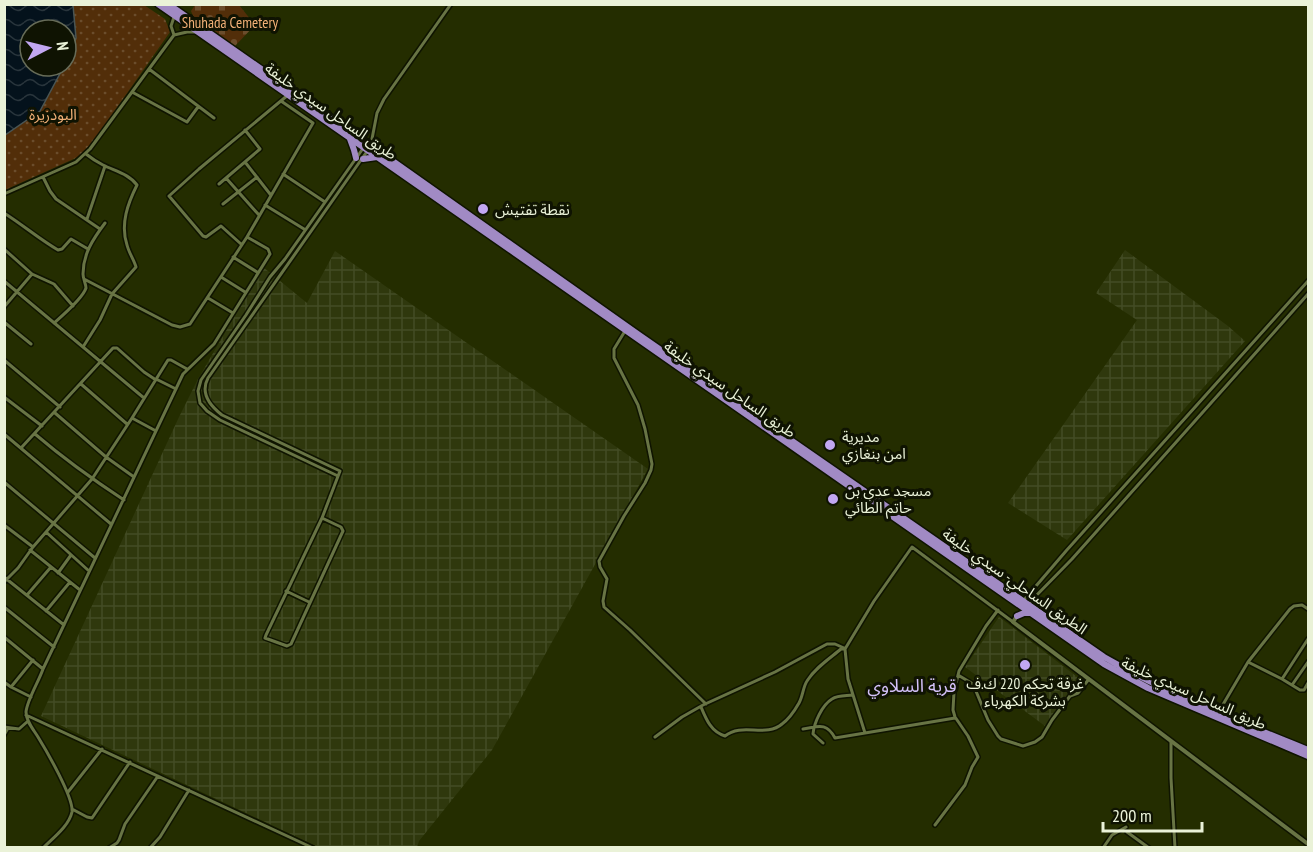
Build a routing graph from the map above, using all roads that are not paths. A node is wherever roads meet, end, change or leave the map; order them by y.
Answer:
1 (158, 4) edge
2 (168, 4) edge
3 (451, 4) edge
4 (175, 16) junction
5 (198, 32) junction
6 (174, 35) junction
7 (149, 69) junction
8 (132, 92) junction
9 (288, 95) junction
10 (280, 101) junction
11 (198, 107) junction
12 (318, 116) junction
13 (214, 118) dead end
14 (313, 123) junction
15 (245, 130) junction
16 (350, 138) junction
17 (368, 145) junction
18 (86, 154) junction
19 (359, 158) junction
20 (377, 158) junction
21 (245, 162) junction
22 (105, 166) junction
23 (283, 174) junction
24 (43, 177) junction
25 (257, 177) junction
26 (226, 178) junction
27 (219, 184) dead end
28 (238, 192) junction
29 (4, 194) edge
30 (271, 195) junction
31 (325, 202) junction
32 (223, 204) dead end
33 (265, 205) junction
34 (4, 213) edge
35 (259, 215) junction
36 (87, 219) junction
37 (105, 223) dead end
38 (100, 229) junction
39 (305, 229) junction
40 (247, 237) junction
41 (241, 244) junction
42 (4, 249) edge
43 (88, 249) junction
44 (233, 257) junction
45 (279, 266) junction
46 (284, 270) junction
47 (258, 272) junction
48 (32, 274) junction
49 (221, 277) junction
50 (84, 279) junction
51 (4, 281) edge
52 (1308, 281) edge
53 (17, 292) junction
54 (245, 292) junction
55 (112, 294) junction
56 (1308, 294) edge
57 (258, 296) junction
58 (208, 298) junction
59 (262, 299) junction
60 (73, 306) junction
61 (4, 307) edge
62 (233, 313) junction
63 (4, 322) edge
64 (54, 323) junction
65 (625, 331) junction
66 (31, 344) dead end
67 (83, 347) junction
68 (4, 360) edge
69 (100, 362) junction
70 (188, 369) junction
71 (156, 379) junction
72 (81, 384) junction
73 (176, 389) junction
74 (4, 397) edge
75 (144, 398) junction
76 (60, 407) junction
77 (55, 412) junction
78 (222, 415) junction
79 (132, 418) junction
80 (220, 420) junction
81 (128, 424) junction
82 (42, 426) junction
83 (156, 431) junction
84 (4, 434) edge
85 (35, 434) junction
86 (21, 448) junction
87 (106, 457) junction
88 (339, 473) junction
89 (134, 477) junction
90 (92, 479) junction
91 (4, 482) edge
92 (78, 496) junction
93 (124, 500) junction
94 (322, 518) junction
95 (54, 523) junction
96 (4, 525) edge
97 (111, 525) junction
98 (46, 532) junction
99 (32, 548) junction
100 (72, 555) junction
101 (96, 558) junction
102 (51, 567) junction
103 (90, 571) junction
104 (58, 573) junction
105 (5, 579) edge
106 (70, 582) junction
107 (81, 590) junction
108 (286, 591) junction
109 (27, 595) junction
110 (309, 602) junction
111 (1022, 604) junction
112 (4, 607) edge
113 (1308, 609) edge
114 (998, 610) junction
115 (46, 611) junction
116 (1030, 613) junction
117 (1015, 618) junction
118 (64, 625) junction
119 (4, 637) edge
120 (1308, 639) edge
121 (54, 647) junction
122 (845, 649) junction
123 (33, 660) junction
124 (1248, 662) junction
125 (1308, 662) edge
126 (43, 669) junction
127 (958, 675) junction
128 (1089, 679) junction
129 (1282, 679) junction
130 (4, 682) edge
131 (1308, 683) edge
132 (1292, 685) junction
133 (11, 687) junction
134 (852, 695) junction
135 (31, 697) junction
136 (705, 704) junction
137 (701, 706) junction
138 (1218, 714) junction
139 (26, 715) junction
140 (956, 718) junction
141 (28, 721) junction
142 (814, 727) junction
143 (6, 728) edge
144 (803, 729) dead end
145 (866, 733) junction
146 (4, 735) edge
147 (656, 737) dead end
148 (1171, 741) junction
149 (823, 743) dead end
150 (102, 749) junction
151 (1308, 750) edge
152 (1308, 756) edge
153 (130, 762) junction
154 (158, 776) junction
155 (189, 790) junction
156 (68, 793) junction
157 (72, 809) junction
158 (935, 825) dead end
159 (1126, 827) dead end
160 (1127, 832) dead end
161 (1308, 844) edge
162 (43, 848) edge
163 (109, 848) edge
164 (150, 848) edge
165 (313, 848) edge
166 (1103, 848) edge
167 (1149, 848) edge
168 (1175, 848) edge

1 - 4 highway, طريق الساحل سيدي خليفة
2 - 17 highway, الطريق الساحلي- سيدي خليفة
3 - 17 street
4 - 5 highway, طريق الساحل سيدي خليفة
4 - 6 street
5 - 6 street
5 - 9 highway, طريق الساحل سيدي خليفة
6 - 7 street
7 - 8 street
7 - 11 street
8 - 11 street
8 - 18 street
9 - 10 street
9 - 12 highway, طريق الساحل سيدي خليفة
10 - 14 street
10 - 15 street
11 - 13 street
12 - 14 street
12 - 16 highway, طريق الساحل سيدي خليفة
14 - 23 street
15 - 21 street
15 - 41 street
16 - 17 highway, طريق الساحل سيدي خليفة
16 - 19 highway
17 - 19 street
17 - 19 street
17 - 20 highway, طريق الساحل سيدي خليفة
17 - 111 highway, الطريق الساحلي- سيدي خليفة
18 - 22 street
18 - 24 street
19 - 20 highway
19 - 31 street
19 - 46 street
20 - 65 highway, طريق الساحل سيدي خليفة
21 - 25 street
21 - 26 street
22 - 36 street
22 - 55 street
23 - 30 street
23 - 31 street
24 - 29 street
24 - 36 street
25 - 28 street
25 - 30 street
26 - 27 street
26 - 28 street
28 - 32 street
28 - 35 street
30 - 33 street
31 - 39 street
33 - 35 street
33 - 39 street
34 - 43 street
35 - 40 street
36 - 38 street
37 - 38 street
38 - 43 street
39 - 45 street
40 - 41 street
40 - 47 street
41 - 44 street
42 - 48 street
43 - 50 street
44 - 47 street
44 - 49 street
45 - 46 street
45 - 57 street
46 - 59 street
47 - 54 street
48 - 53 street
48 - 60 street
49 - 54 street
49 - 58 street
50 - 55 street
50 - 60 street
51 - 53 street
52 - 111 street
53 - 61 street
53 - 64 street
54 - 62 street
55 - 58 street
55 - 67 street
56 - 111 street
57 - 59 street
57 - 80 street
58 - 62 street
59 - 78 street
60 - 64 street
62 - 70 street
63 - 66 street
64 - 67 street
65 - 111 highway, طريق الساحل سيدي خليفة
65 - 136 street
67 - 69 street
68 - 76 street
69 - 71 street
69 - 72 street
69 - 75 street
70 - 71 street
70 - 73 street
71 - 73 street
71 - 75 street
72 - 76 street
72 - 81 street
73 - 83 street
74 - 82 street
75 - 79 street
76 - 77 street
77 - 82 street
77 - 87 street
78 - 80 street
78 - 88 street
79 - 81 street
79 - 83 street
80 - 88 street
81 - 87 street
82 - 85 street
83 - 89 street
84 - 86 street
85 - 86 street
85 - 90 street
86 - 92 street
87 - 89 street
87 - 90 street
88 - 94 street
89 - 93 street
90 - 92 street
90 - 93 street
91 - 95 street
92 - 95 street
92 - 97 street
93 - 97 street
94 - 108 street
94 - 110 street
95 - 98 street
95 - 101 street
96 - 99 street
97 - 101 street
98 - 99 street
98 - 100 street
99 - 102 street
99 - 105 street
100 - 103 street
100 - 104 street
101 - 103 street
102 - 104 street
102 - 109 street
103 - 107 street
104 - 106 street
105 - 109 street
106 - 107 street
106 - 115 street
107 - 118 street
108 - 110 street
108 - 110 street
109 - 115 street
111 - 116 highway, طريق الساحل سيدي خليفة
111 - 117 highway
111 - 117 street
111 - 138 highway, الطريق الساحلي- سيدي خليفة
112 - 121 street
113 - 124 street
114 - 117 street
114 - 122 street
114 - 127 street
115 - 118 street
116 - 117 highway
116 - 152 highway, طريق الساحل سيدي خليفة
117 - 128 street
118 - 121 street
119 - 123 street
120 - 129 street
121 - 126 street
122 - 134 street
122 - 136 street
122 - 137 street
123 - 126 street
123 - 133 street
124 - 129 street
124 - 138 street
125 - 132 street
126 - 135 street
127 - 128 street
127 - 140 street
128 - 148 street
129 - 132 street
130 - 133 street
131 - 132 street
133 - 135 street
134 - 142 street
134 - 145 street
135 - 139 street
136 - 137 street
137 - 147 street
138 - 151 highway, الطريق الساحلي- سيدي خليفة
139 - 141 street
139 - 150 street
140 - 145 street
140 - 158 street
141 - 143 street
141 - 156 street
142 - 144 street
142 - 145 street
142 - 149 street
143 - 146 street
148 - 161 street
148 - 168 street
150 - 153 street
150 - 156 street
153 - 154 street
153 - 157 street
154 - 155 street
154 - 163 street
155 - 164 street
155 - 165 street
156 - 157 street
157 - 162 street
159 - 166 street
160 - 167 street

